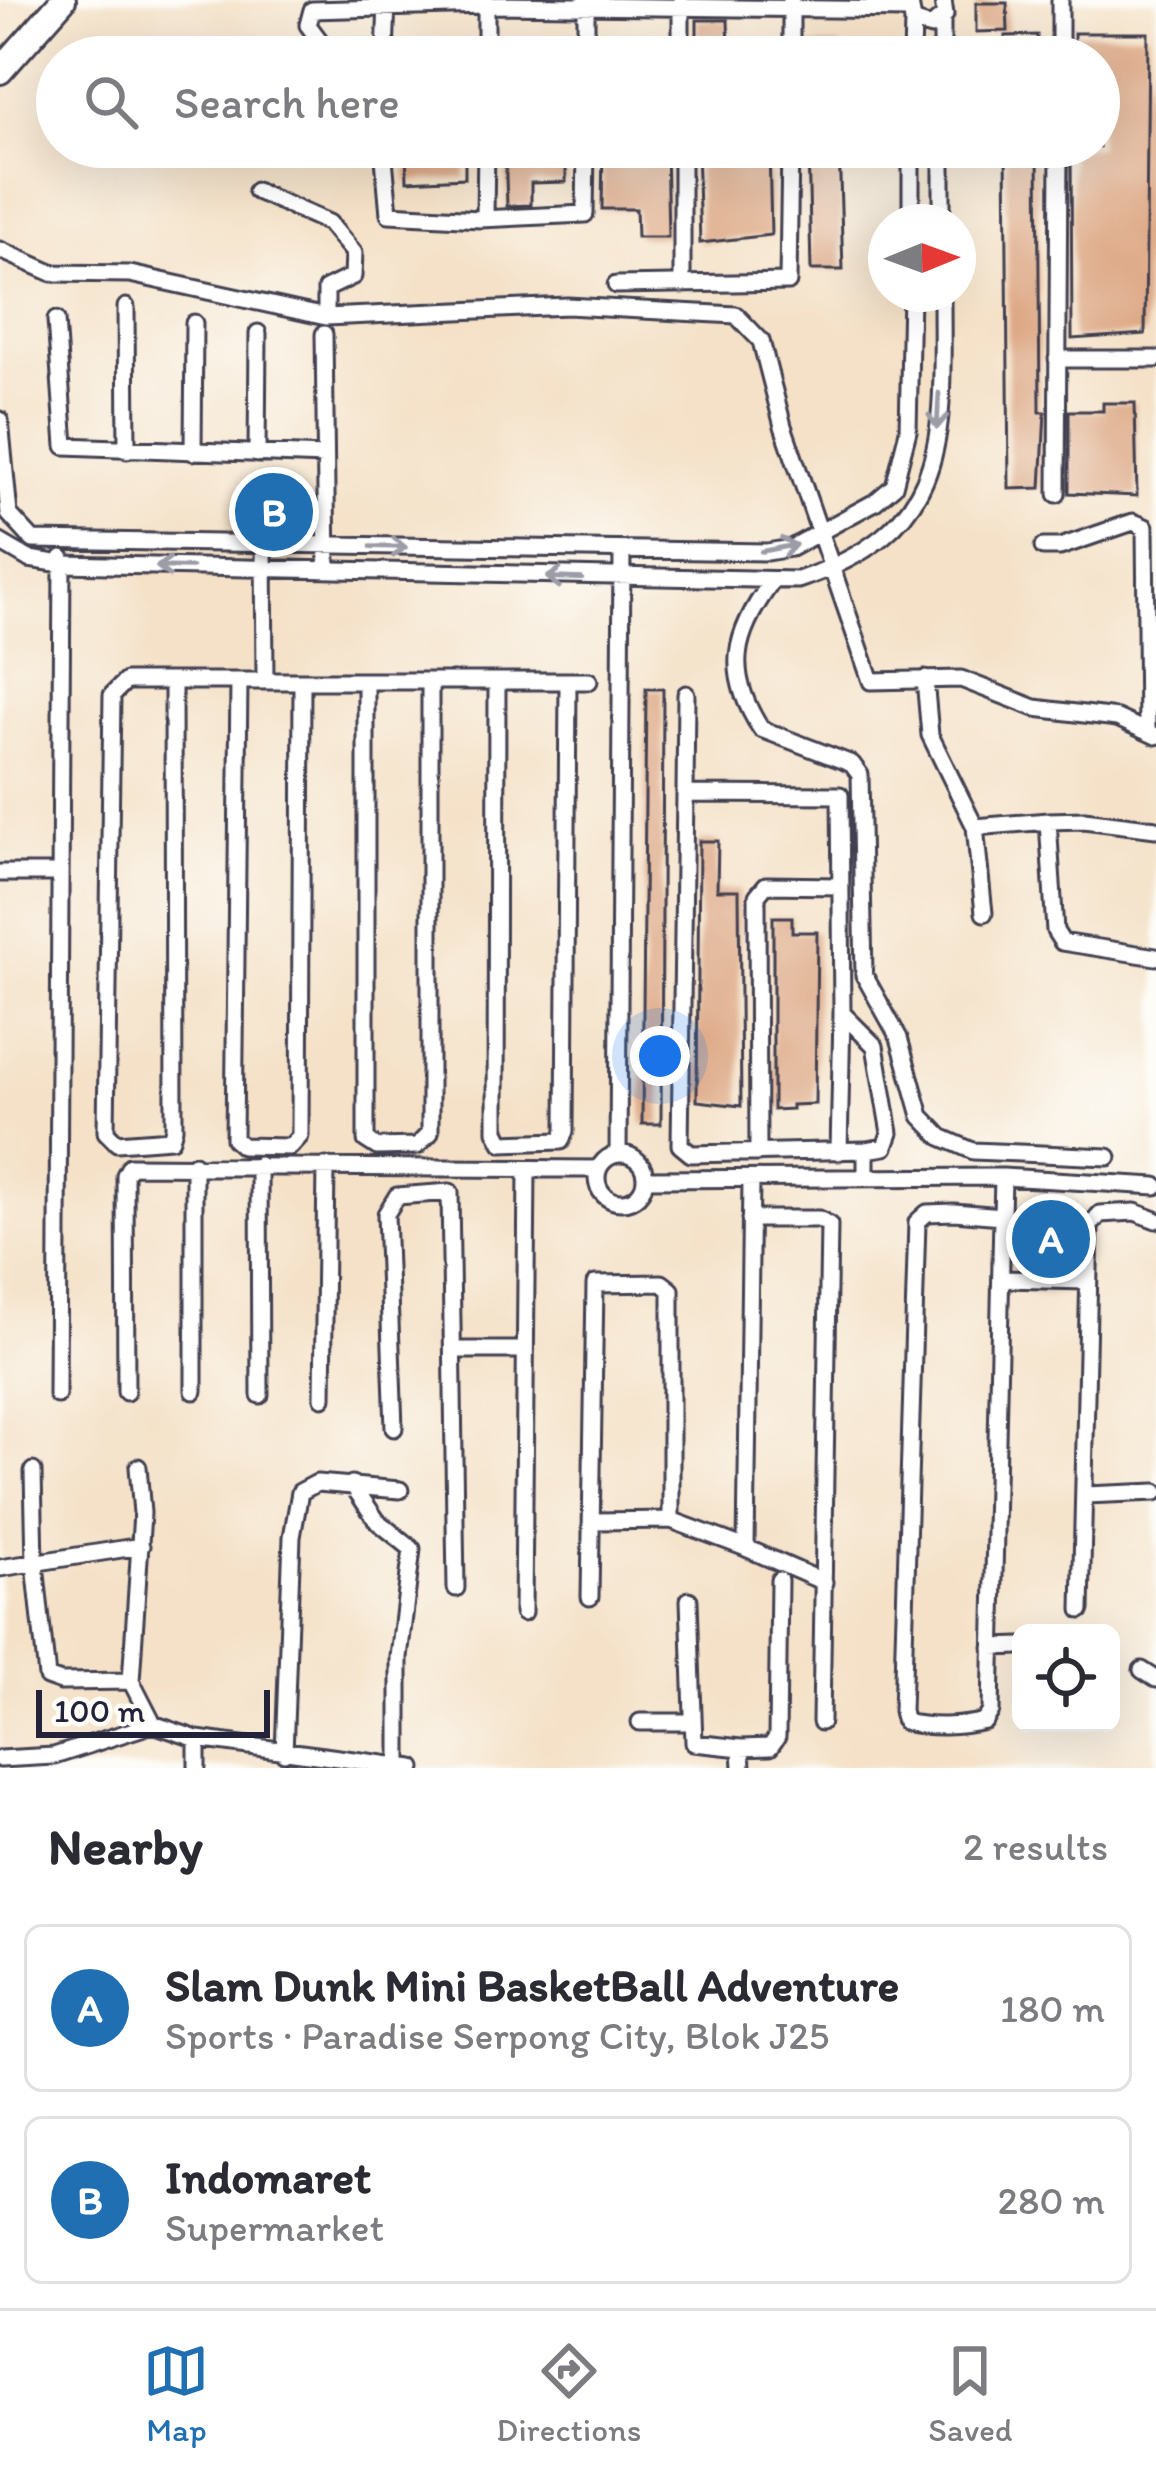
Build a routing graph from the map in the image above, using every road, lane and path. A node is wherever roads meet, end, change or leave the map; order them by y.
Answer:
1 (63, 0) edge
2 (944, 0) edge
3 (1060, 0) edge
4 (486, 2) edge
5 (387, 3) edge
6 (586, 3) edge
7 (791, 3) edge
8 (681, 4) edge
9 (911, 10) edge
10 (942, 21) junction
11 (316, 36) edge
12 (386, 36) edge
13 (486, 36) edge
14 (586, 36) edge
15 (681, 36) edge
16 (791, 36) edge
17 (942, 36) edge
18 (1060, 36) edge
19 (0, 71) edge
20 (385, 168) edge
21 (486, 168) edge
22 (586, 168) edge
23 (682, 168) edge
24 (790, 168) edge
25 (911, 168) edge
26 (942, 168) edge
27 (1059, 168) edge
28 (256, 191) dead end
29 (911, 204) edge
30 (942, 204) edge
31 (485, 216) junction
32 (0, 250) edge
33 (616, 285) dead end
34 (682, 285) junction
35 (127, 308) dead end
36 (911, 312) edge
37 (942, 312) edge
38 (56, 320) dead end
39 (911, 320) junction
40 (942, 322) junction
41 (194, 323) dead end
42 (325, 325) junction
43 (258, 333) dead end
44 (1057, 359) junction
45 (1156, 359) edge
46 (0, 420) edge
47 (127, 450) junction
48 (193, 452) junction
49 (257, 454) junction
50 (326, 456) junction
51 (1058, 494) dead end
52 (856, 513) junction
53 (820, 533) junction
54 (0, 542) edge
55 (872, 542) junction
56 (62, 543) junction
57 (264, 545) junction
58 (326, 545) junction
59 (1043, 547) dead end
60 (622, 551) junction
61 (62, 564) junction
62 (834, 566) junction
63 (264, 569) junction
64 (327, 570) junction
65 (623, 580) junction
66 (771, 583) junction
67 (1151, 609) edge
68 (925, 679) junction
69 (173, 681) junction
70 (239, 681) junction
71 (265, 681) junction
72 (302, 681) junction
73 (366, 681) junction
74 (430, 682) junction
75 (497, 682) junction
76 (568, 682) junction
77 (589, 682) dead end
78 (686, 694) dead end
79 (1151, 733) edge
80 (685, 794) junction
81 (1048, 821) junction
82 (975, 827) junction
83 (1156, 830) edge
84 (0, 873) edge
85 (58, 873) junction
86 (840, 886) junction
87 (984, 914) dead end
88 (1156, 958) edge
89 (842, 1013) junction
90 (866, 1150) junction
91 (839, 1152) junction
92 (618, 1154) junction
93 (758, 1154) junction
94 (1108, 1157) dead end
95 (194, 1164) junction
96 (259, 1165) junction
97 (326, 1166) junction
98 (527, 1169) junction
99 (598, 1169) junction
100 (1003, 1177) junction
101 (866, 1178) junction
102 (645, 1179) junction
103 (751, 1180) junction
104 (1156, 1186) edge
105 (1002, 1216) junction
106 (750, 1219) junction
107 (1156, 1220) edge
108 (1004, 1279) junction
109 (1087, 1281) junction
110 (454, 1350) junction
111 (524, 1350) junction
112 (194, 1391) dead end
113 (126, 1392) dead end
114 (56, 1395) dead end
115 (260, 1395) dead end
116 (323, 1398) dead end
117 (394, 1427) dead end
118 (138, 1467) dead end
119 (33, 1472) dead end
120 (352, 1484) junction
121 (400, 1490) dead end
122 (1156, 1492) edge
123 (1086, 1495) junction
124 (594, 1520) junction
125 (671, 1520) junction
126 (141, 1546) junction
127 (746, 1548) junction
128 (35, 1564) junction
129 (0, 1568) edge
130 (779, 1580) dead end
131 (824, 1582) junction
132 (456, 1588) dead end
133 (590, 1597) dead end
134 (689, 1600) dead end
135 (1081, 1610) dead end
136 (524, 1612) dead end
137 (1012, 1646) edge
138 (992, 1647) junction
139 (131, 1681) junction
140 (640, 1722) dead end
141 (692, 1722) junction
142 (821, 1722) dead end
143 (153, 1724) junction
144 (197, 1738) junction
145 (741, 1748) junction
146 (284, 1753) junction
147 (0, 1760) edge
148 (361, 1766) edge
149 (197, 1768) edge
150 (399, 1768) edge
151 (412, 1768) edge
152 (742, 1768) edge

1 - 19 main road
2 - 10 street
3 - 18 street
4 - 5 street
4 - 6 street
4 - 13 street
5 - 11 street
5 - 12 street
6 - 8 street
6 - 14 street
7 - 8 street
7 - 9 street
7 - 16 street
8 - 15 street
9 - 10 street
10 - 17 street
20 - 31 street
21 - 31 street
22 - 31 street
23 - 34 street
24 - 34 street
25 - 29 street
26 - 30 street
27 - 44 street
28 - 42 street
32 - 42 street
33 - 34 street
35 - 47 street
36 - 39 street
37 - 40 street
38 - 47 street
39 - 40 street
39 - 52 street
40 -> 55 street
41 - 48 street
42 - 50 street
42 - 53 street
43 - 49 street
44 - 45 street
44 - 51 street
46 - 56 street
47 - 48 street
48 - 49 street
49 - 50 street
50 - 58 street
52 - 53 street
52 - 55 street
60 -> 53 street
53 - 62 street
54 - 61 street
55 - 62 street
56 - 57 street
56 - 61 street
57 - 58 street
57 - 63 street
58 -> 60 street
58 - 64 street
59 - 67 street
60 - 65 street
63 -> 61 street
61 - 85 street
62 - 66 street
62 - 68 street
63 - 64 street
63 - 71 street
65 -> 64 street
65 - 66 street
65 - 92 street
66 - 94 street
67 - 79 street
68 - 79 street
68 - 82 street
69 - 69 street
69 - 70 street
70 - 71 street
70 - 72 street
71 - 72 street
72 - 73 street
73 - 74 street
73 - 74 street
74 - 75 street
75 - 76 street
75 - 76 street
76 - 77 street
78 - 80 street
80 - 86 street
80 - 93 street
81 - 82 street
81 - 83 street
81 - 88 street
82 - 87 street
84 - 85 street
85 - 114 street
86 - 89 street
86 - 93 street
89 - 90 street
89 - 91 street
90 - 91 street
90 - 101 street
91 - 93 street
92 - 99 street
92 - 102 street
95 - 96 street
95 - 112 street
95 - 113 street
96 - 97 street
96 - 115 street
97 - 98 street
97 - 116 street
98 - 99 street
98 - 111 street
99 - 102 street
100 - 101 street
100 - 104 street
100 - 105 street
101 - 103 street
102 - 103 street
103 - 106 street
105 - 108 street
105 - 138 street
106 - 127 street
106 - 131 street
107 - 109 street
108 - 109 street
108 - 138 street
109 - 123 street
110 - 111 street
110 - 117 street
110 - 132 street
111 - 136 street
118 - 126 street
119 - 128 street
120 - 121 street
120 - 146 street
120 - 150 street
122 - 123 street
123 - 135 street
124 - 125 street
124 - 125 street
124 - 133 street
125 - 127 street
126 - 128 street
126 - 139 street
127 - 131 street
128 - 129 street
128 - 139 street
130 - 145 street
131 - 142 street
134 - 141 street
137 - 138 street
139 - 143 street
140 - 141 street
141 - 145 street
143 - 144 street
143 - 147 street
144 - 146 street
144 - 149 street
145 - 152 street
146 - 148 street
148 - 150 street
150 - 151 street

